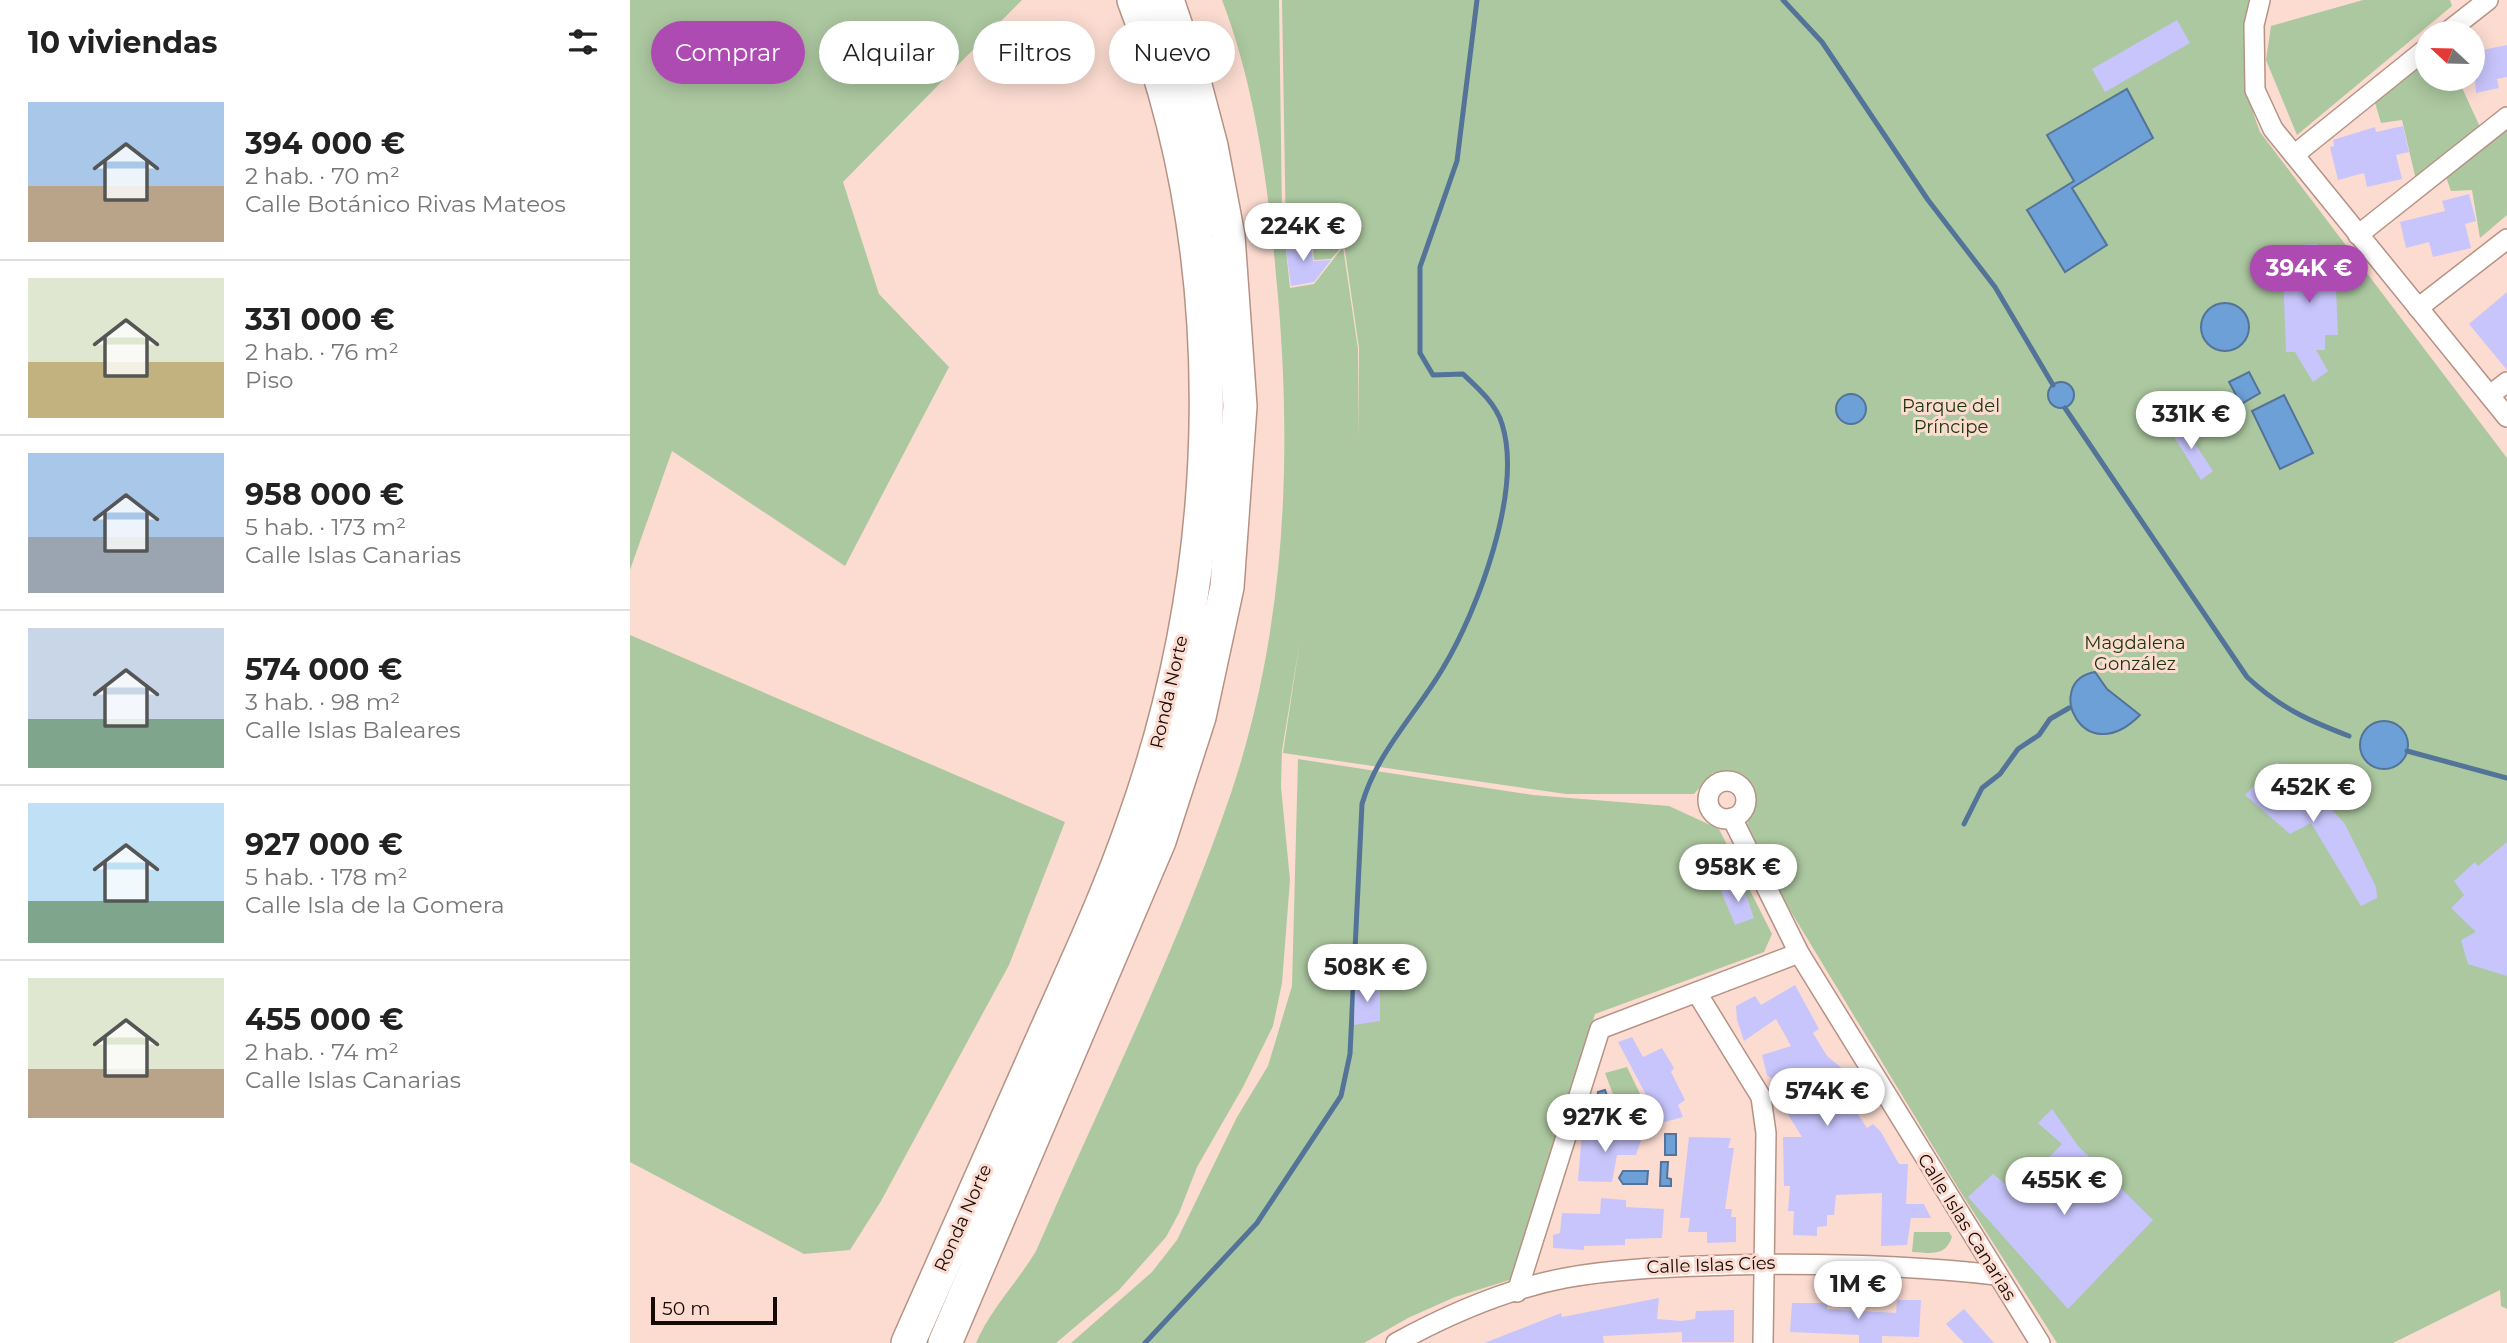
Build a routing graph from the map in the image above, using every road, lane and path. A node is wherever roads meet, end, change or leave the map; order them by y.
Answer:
1 (1134, 0) edge
2 (1167, 0) edge
3 (2260, 0) edge
4 (2488, 0) edge
5 (2461, 21) edge
6 (2415, 58) edge
7 (2507, 117) edge
8 (2294, 155) junction
9 (2358, 235) junction
10 (2507, 239) edge
11 (2418, 308) junction
12 (2507, 382) edge
13 (2490, 395) junction
14 (2507, 417) edge
15 (1732, 818) dead end
16 (1799, 953) junction
17 (1697, 993) junction
18 (1528, 1262) junction
19 (1764, 1264) junction
20 (1996, 1275) junction
21 (1552, 1281) junction
22 (1517, 1292) junction
23 (908, 1343) edge
24 (945, 1343) edge
25 (1396, 1343) edge
26 (1763, 1343) edge
27 (2040, 1343) edge

1 - 23 highway, Ronda Norte
2 - 24 highway, Ronda Norte
3 - 8 street
4 - 5 street
6 - 8 street
7 - 9 street
8 - 9 street
9 - 11 street
10 - 11 street
11 - 13 street
12 - 13 street
13 - 14 street
15 - 16 street, Calle Islas Canarias
16 - 17 street
16 - 20 street, Calle Islas Canarias
17 - 18 street
17 - 19 street
18 - 21 street
18 - 22 street
19 - 20 street, Calle Islas Cíes
19 - 21 street, Calle Islas Cíes
19 - 26 street
20 - 27 street, Calle Islas Canarias
21 - 22 street, Calle Islas Cíes
22 - 25 street, Calle Islas Cíes

